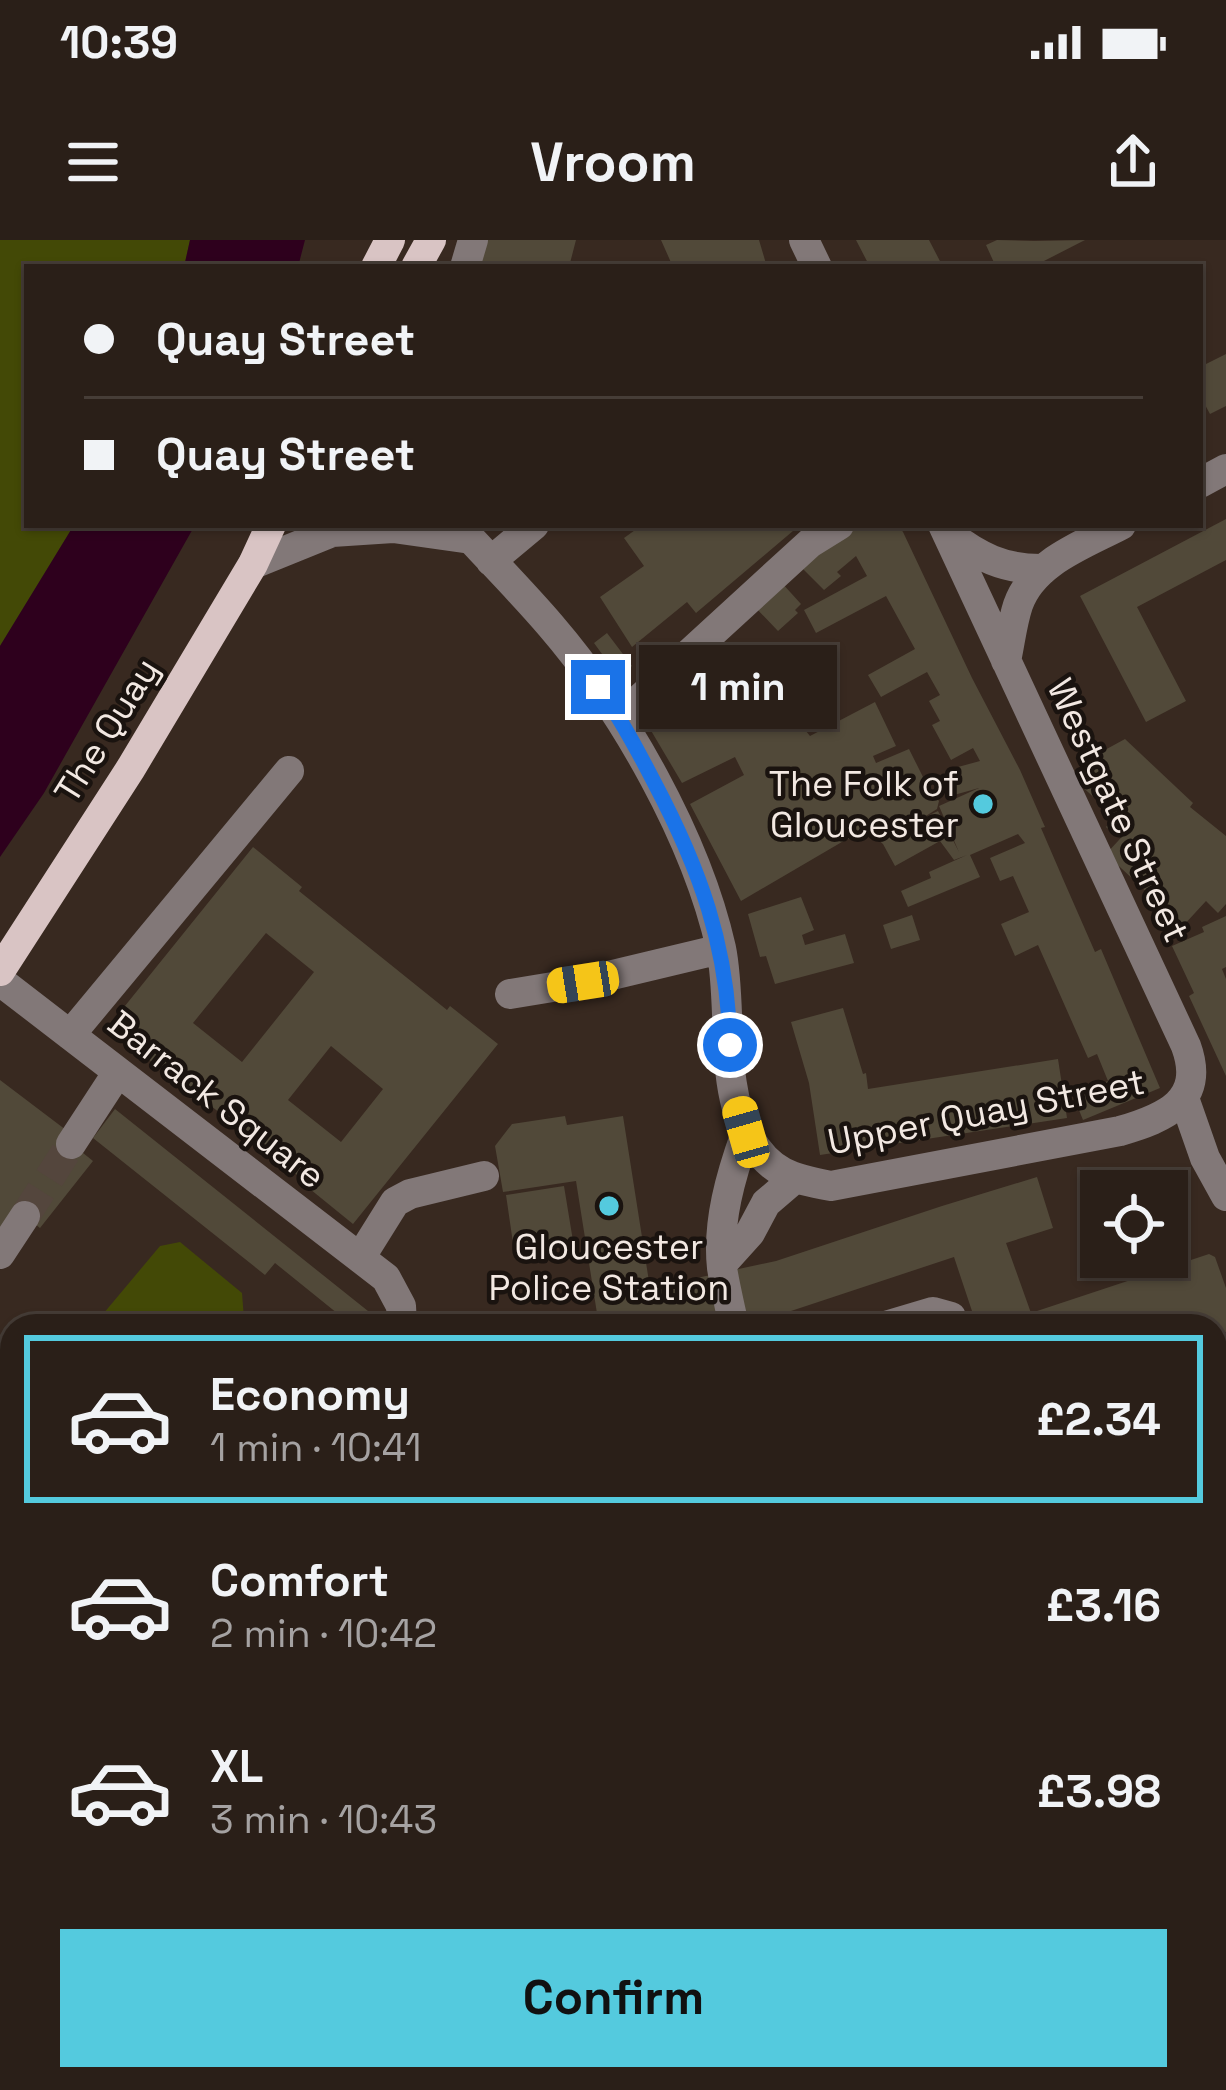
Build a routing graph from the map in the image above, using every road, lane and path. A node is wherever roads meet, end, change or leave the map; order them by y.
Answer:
1 (270, 528) edge
2 (523, 528) edge
3 (833, 528) edge
4 (1114, 528) edge
5 (945, 529) edge
6 (473, 542) edge
7 (253, 564) junction
8 (1041, 568) junction
9 (1006, 662) junction
10 (620, 717) junction
11 (289, 771) dead end
12 (721, 949) junction
13 (0, 971) edge
14 (0, 981) edge
15 (510, 994) dead end
16 (70, 1035) junction
17 (118, 1072) junction
18 (1184, 1098) junction
19 (746, 1132) junction
20 (71, 1144) tunnel mouth
21 (484, 1176) dead end
22 (794, 1179) junction
23 (1226, 1196) edge
24 (25, 1216) tunnel mouth
25 (0, 1254) edge
26 (360, 1258) junction
27 (722, 1264) junction
28 (401, 1314) edge
29 (732, 1314) edge

1 - 7 main road, The Quay
2 - 6 street
3 - 10 street
4 - 8 street
5 - 8 street
5 - 9 street, Westgate Street
6 - 7 street
6 - 10 street
7 - 13 main road, The Quay
8 - 9 street
9 - 18 street, Westgate Street
10 - 12 street
11 - 16 street
12 - 15 street
12 - 19 street
14 - 16 street, Barrack Square
16 - 17 street, Barrack Square
17 - 20 street
17 - 26 street, Barrack Square
18 - 22 street, Upper Quay Street
18 - 23 street, Westgate Street
19 - 22 street, Upper Quay Street
19 - 27 street
21 - 26 street
22 - 27 street
24 - 25 street
26 - 28 street, Barrack Square
27 - 29 street

